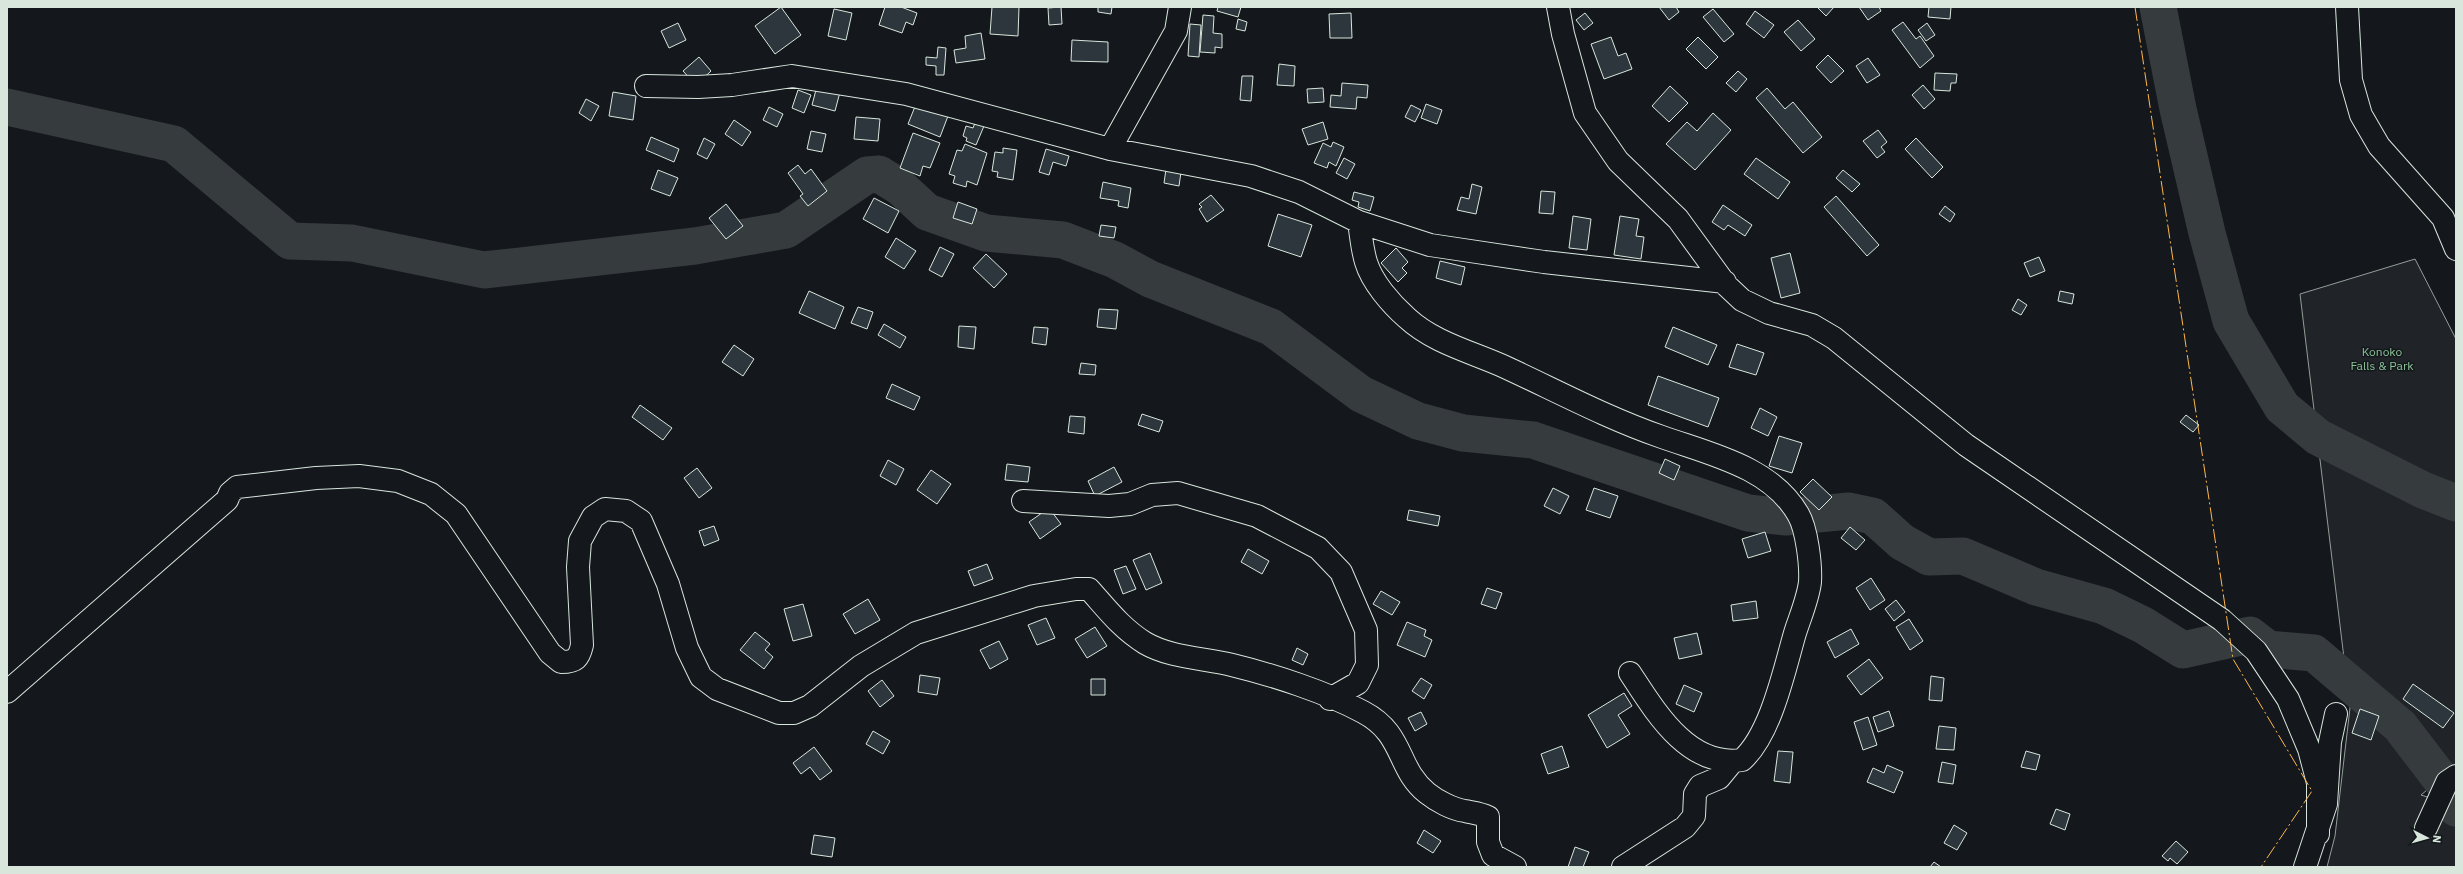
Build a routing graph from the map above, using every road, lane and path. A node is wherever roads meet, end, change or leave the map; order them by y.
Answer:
1 (1180, 7) edge
2 (1558, 7) edge
3 (2347, 7) edge
4 (646, 86) dead end
5 (1110, 149) junction
6 (1359, 222) junction
7 (2456, 249) edge
8 (1725, 282) junction
9 (1023, 501) dead end
10 (1630, 673) dead end
11 (7, 692) edge
12 (1330, 698) junction
13 (2336, 714) dead end
14 (1733, 761) junction
15 (2448, 784) edge
16 (2426, 828) dead end
17 (2318, 834) junction
18 (2306, 865) edge
19 (1515, 867) edge
20 (1623, 867) edge

1 - 5 street
2 - 8 street
3 - 7 street
4 - 5 street
5 - 6 street
6 - 8 street
6 - 14 street
8 - 17 street
9 - 12 street
10 - 14 street
11 - 12 street
12 - 19 street
13 - 17 street
14 - 20 street
15 - 16 street
17 - 18 street

